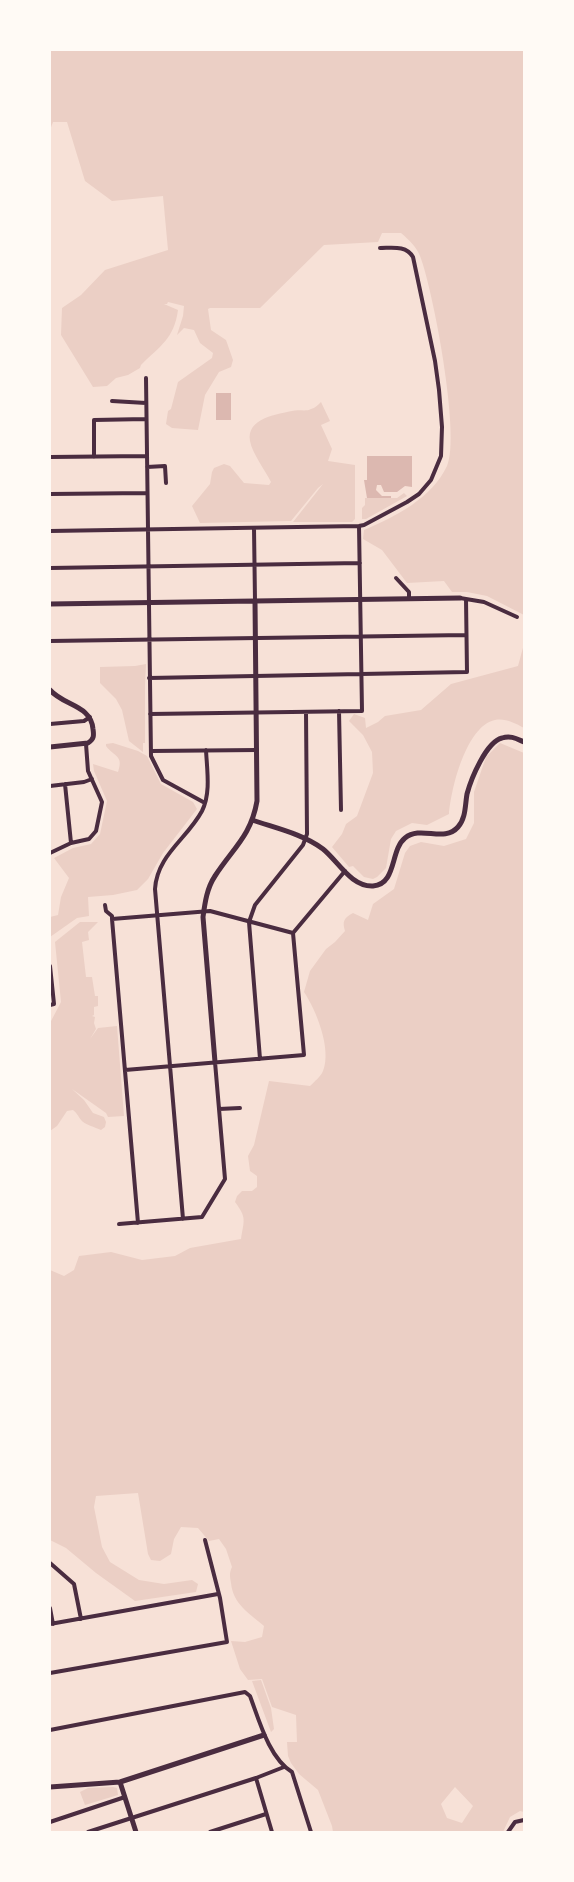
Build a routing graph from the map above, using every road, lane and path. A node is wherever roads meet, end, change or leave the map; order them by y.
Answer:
1 (380, 248) dead end
2 (146, 378) dead end
3 (112, 402) dead end
4 (146, 403) junction
5 (146, 419) junction
6 (94, 456) junction
7 (146, 456) junction
8 (50, 457) edge
9 (146, 467) junction
10 (166, 483) dead end
11 (147, 492) junction
12 (50, 494) edge
13 (359, 526) junction
14 (254, 528) junction
15 (147, 530) junction
16 (50, 531) edge
17 (360, 563) junction
18 (254, 565) junction
19 (148, 566) junction
20 (50, 568) edge
21 (396, 578) dead end
22 (460, 598) joint
23 (409, 599) junction
24 (466, 599) junction
25 (360, 600) junction
26 (255, 601) junction
27 (148, 603) junction
28 (50, 604) edge
29 (517, 617) dead end
30 (466, 635) junction
31 (361, 636) junction
32 (256, 638) junction
33 (149, 640) junction
34 (50, 641) edge
35 (361, 674) junction
36 (256, 676) junction
37 (150, 678) junction
38 (50, 690) edge
39 (339, 711) junction
40 (306, 712) junction
41 (257, 713) junction
42 (150, 714) junction
43 (50, 716) edge
44 (90, 717) junction
45 (50, 724) edge
46 (524, 742) edge
47 (86, 744) junction
48 (50, 747) edge
49 (206, 750) junction
50 (257, 750) junction
51 (151, 751) junction
52 (92, 779) junction
53 (65, 784) junction
54 (50, 786) edge
55 (205, 803) junction
56 (341, 810) dead end
57 (252, 820) junction
58 (305, 839) junction
59 (71, 843) junction
60 (50, 853) edge
61 (345, 872) junction
62 (106, 905) dead end
63 (203, 911) junction
64 (157, 914) junction
65 (112, 919) junction
66 (249, 922) junction
67 (293, 933) junction
68 (50, 966) edge
69 (50, 1005) edge
70 (260, 1058) junction
71 (214, 1062) junction
72 (169, 1066) junction
73 (125, 1070) junction
74 (240, 1108) dead end
75 (219, 1109) junction
76 (183, 1219) junction
77 (138, 1223) junction
78 (120, 1224) dead end
79 (205, 1540) dead end
80 (50, 1563) edge
81 (218, 1594) junction
82 (50, 1608) edge
83 (80, 1619) junction
84 (52, 1624) edge
85 (50, 1673) edge
86 (50, 1730) edge
87 (264, 1735) junction
88 (284, 1767) junction
89 (256, 1778) junction
90 (120, 1782) junction
91 (50, 1788) edge
92 (125, 1797) junction
93 (266, 1814) junction
94 (132, 1818) junction
95 (524, 1820) edge
96 (50, 1822) edge
97 (88, 1832) edge
98 (136, 1832) edge
99 (210, 1832) edge
100 (272, 1832) edge
101 (311, 1832) edge
102 (508, 1832) edge

1 - 13 street
2 - 4 street
3 - 4 street
4 - 5 street
5 - 6 street
5 - 7 street
6 - 7 street
6 - 8 street
7 - 9 street
9 - 10 street
9 - 11 street
11 - 12 street
11 - 15 street
13 - 14 street
13 - 17 street
14 - 15 street
14 - 18 street
15 - 16 street
15 - 19 street
17 - 18 street
17 - 25 street
18 - 19 street
18 - 26 street
19 - 20 street
19 - 27 street
21 - 23 street
22 - 23 street
22 - 24 street
23 - 25 street
24 - 29 street
24 - 30 street
25 - 26 street
25 - 31 street
26 - 27 street
26 - 32 street
27 - 28 street
27 - 33 street
30 - 31 street
30 - 35 street
31 - 32 street
31 - 35 street
32 - 33 street
32 - 36 street
33 - 34 street
33 - 37 street
35 - 36 street
35 - 39 street
36 - 37 street
36 - 41 street
37 - 42 street
38 - 44 street
39 - 40 street
39 - 56 street
40 - 41 street
40 - 58 street
41 - 42 street
41 - 50 street
42 - 51 street
43 - 45 street
44 - 45 street
44 - 47 street
46 - 61 street
47 - 48 street
47 - 52 street
49 - 50 street
49 - 51 street
49 - 55 street
50 - 57 street
51 - 55 street
52 - 53 street
52 - 59 street
53 - 54 street
53 - 59 street
55 - 64 street
57 - 58 street
57 - 63 street
58 - 61 street
58 - 66 street
59 - 60 street
61 - 67 street
62 - 65 street
63 - 64 street
63 - 66 street
63 - 71 street
64 - 65 street
64 - 72 street
65 - 73 street
66 - 67 street
66 - 70 street
67 - 70 street
68 - 69 street
70 - 71 street
71 - 72 street
71 - 75 street
72 - 73 street
72 - 76 street
73 - 77 street
74 - 75 street
75 - 76 street
76 - 77 street
77 - 78 street
79 - 81 street
80 - 83 street
81 - 83 street
81 - 85 street
82 - 84 street
83 - 84 street
86 - 87 street
87 - 88 street
87 - 90 street
88 - 89 street
88 - 101 street
89 - 93 street
89 - 94 street
90 - 91 street
90 - 92 street
92 - 94 street
92 - 96 street
93 - 99 street
93 - 100 street
94 - 97 street
94 - 98 street
95 - 102 street

